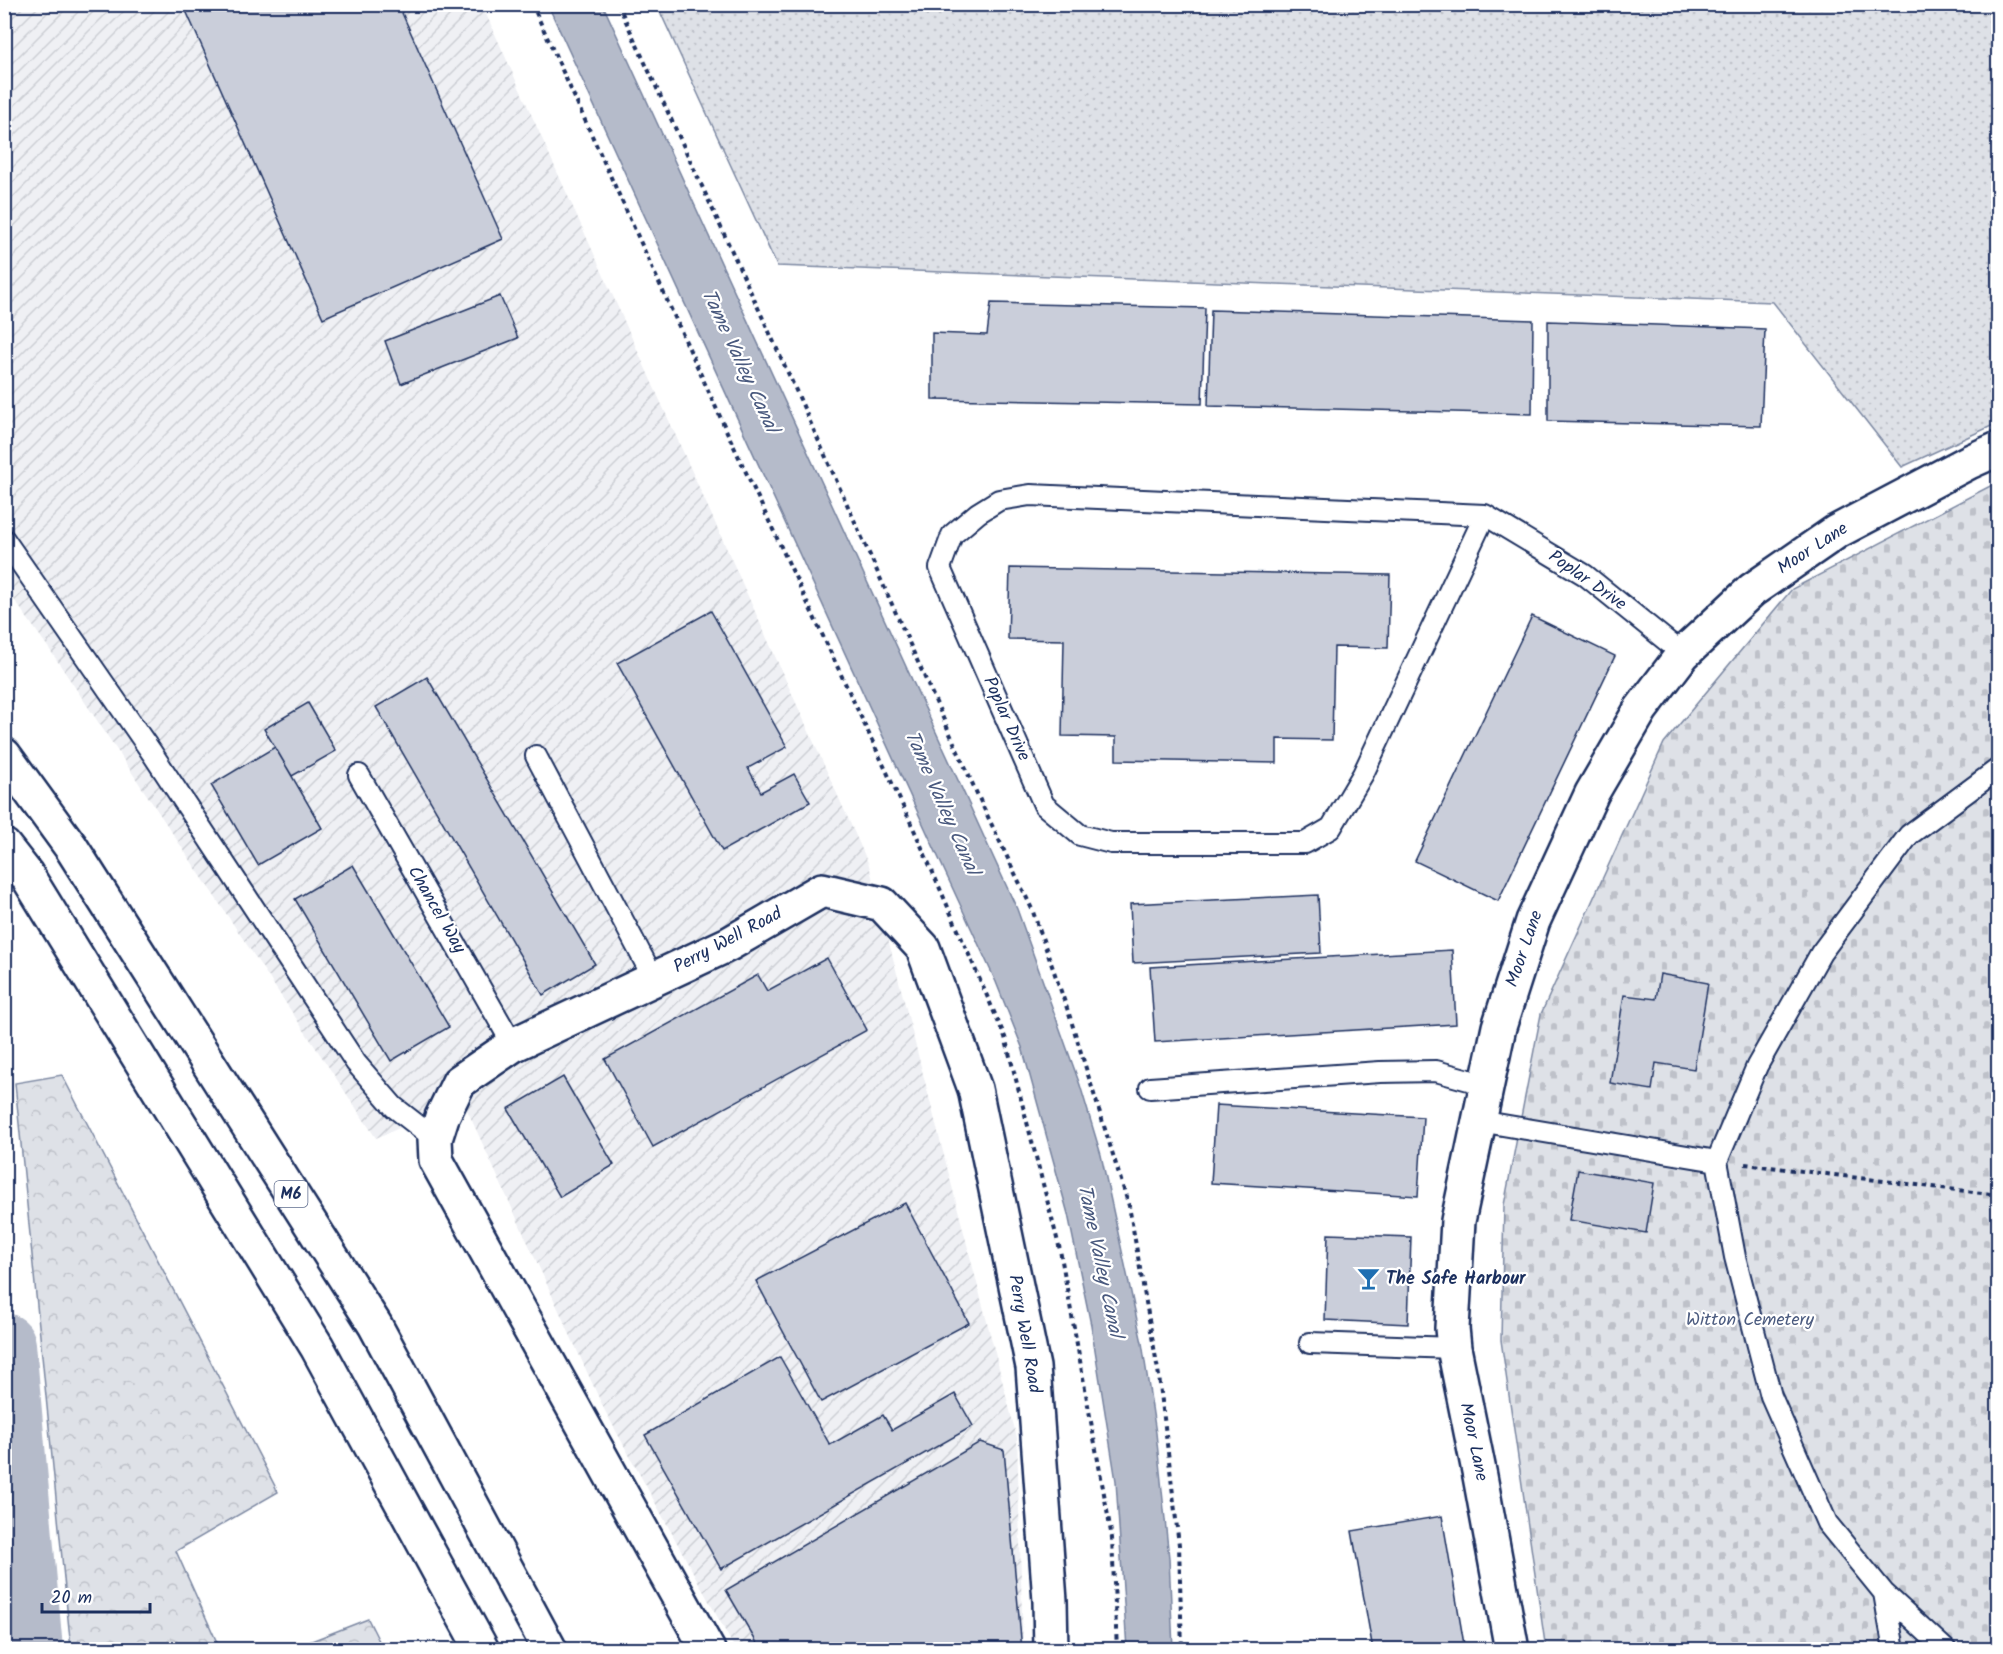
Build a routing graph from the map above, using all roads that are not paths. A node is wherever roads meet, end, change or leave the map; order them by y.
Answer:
1 (1998, 449) edge
2 (1485, 515) junction
3 (4, 539) edge
4 (1683, 654) junction
5 (4, 755) edge
6 (536, 756) dead end
7 (1998, 769) edge
8 (359, 775) dead end
9 (4, 846) edge
10 (654, 980) junction
11 (513, 1045) junction
12 (1487, 1085) junction
13 (1150, 1088) dead end
14 (1479, 1121) junction
15 (435, 1139) junction
16 (1717, 1161) junction
17 (1310, 1343) dead end
18 (1454, 1348) junction
19 (1884, 1593) junction
20 (482, 1650) edge
21 (550, 1650) edge
22 (708, 1650) edge
23 (1051, 1650) edge
24 (1512, 1650) edge
25 (1894, 1650) edge
26 (1946, 1650) edge

1 - 4 main road, Moor Lane
2 - 2 lane, Poplar Drive
2 - 4 lane, Poplar Drive
3 - 15 lane
4 - 12 main road, Moor Lane
5 - 21 main road, M6
6 - 10 lane
7 - 16 lane
8 - 11 lane, Chancel Way
9 - 20 main road
10 - 11 main road, Perry Well Road
10 - 23 main road, Perry Well Road
11 - 15 main road, Perry Well Road
12 - 13 lane
12 - 14 main road, Moor Lane
14 - 16 lane
14 - 18 main road, Moor Lane
15 - 22 main road
16 - 19 lane
17 - 18 lane
18 - 24 main road, Moor Lane
19 - 25 lane
19 - 26 lane

